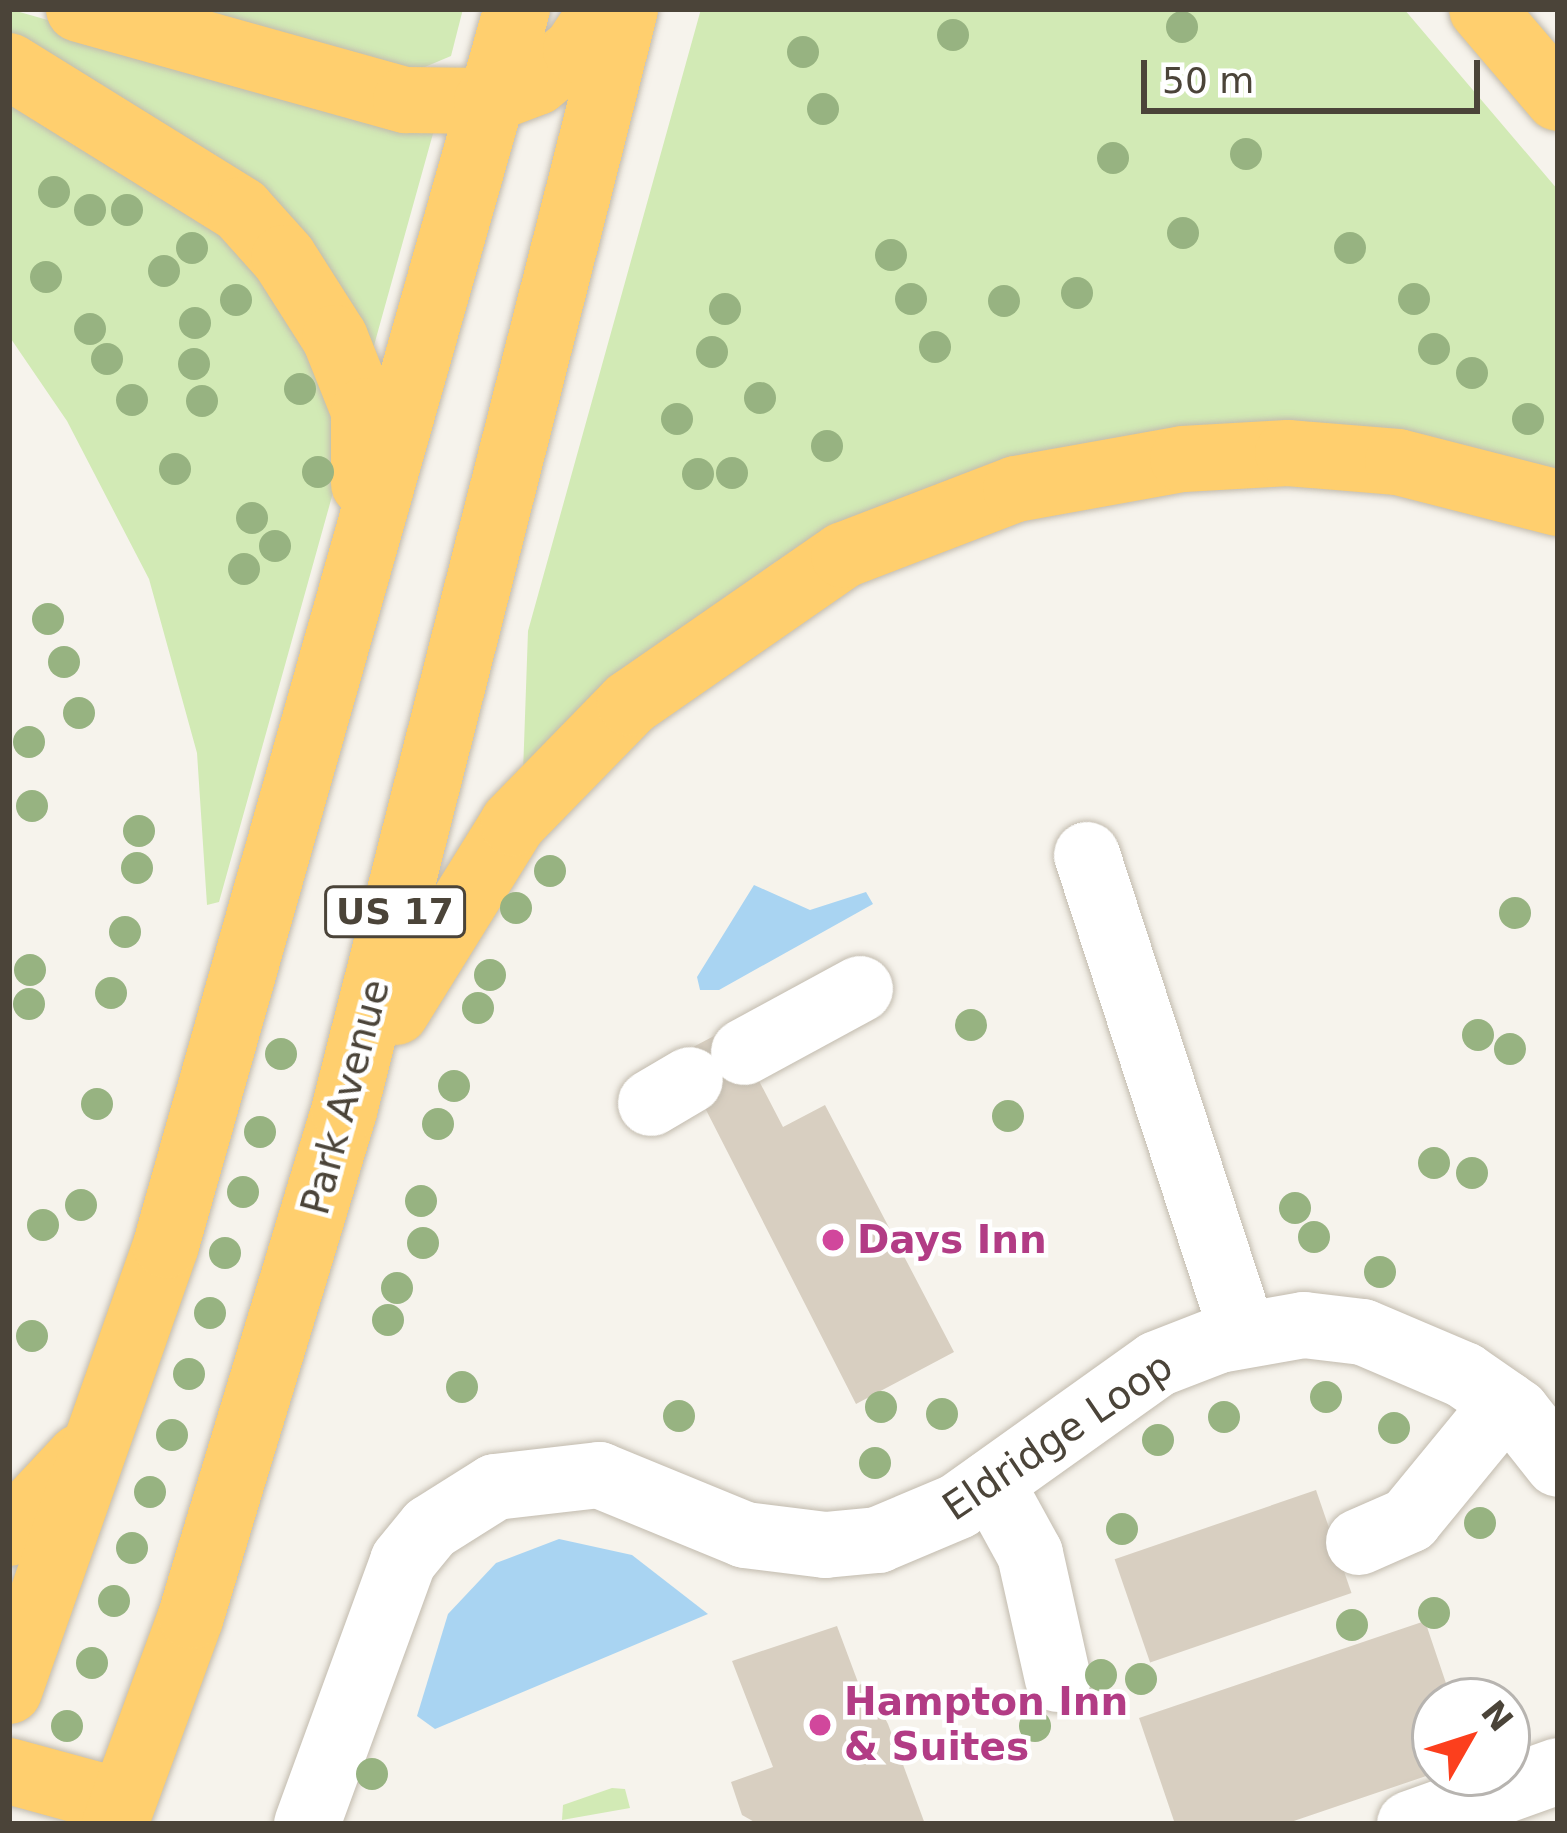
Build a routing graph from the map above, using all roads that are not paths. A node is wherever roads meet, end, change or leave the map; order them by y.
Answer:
1 (79, 9) edge
2 (517, 9) edge
3 (603, 9) edge
4 (625, 9) edge
5 (1482, 9) edge
6 (9, 67) edge
7 (1558, 98) edge
8 (487, 101) junction
9 (1558, 502) edge
10 (364, 542) junction
11 (1087, 855) dead end
12 (860, 989) dead end
13 (695, 1078) dead end
14 (344, 1111) junction
15 (1243, 1334) junction
16 (1504, 1403) junction
17 (95, 1441) junction
18 (1558, 1463) edge
19 (991, 1483) junction
20 (9, 1533) edge
21 (1359, 1542) dead end
22 (1058, 1678) dead end
23 (9, 1691) edge
24 (9, 1771) edge
25 (1558, 1771) edge
26 (119, 1813) edge
27 (307, 1824) edge
28 (1410, 1824) edge

1 - 8 highway
2 - 8 highway, US 17
3 - 8 highway
4 - 14 highway, Park Avenue / US 17
5 - 7 highway
6 - 10 highway
8 - 10 highway, US 17
9 - 14 highway
10 - 17 highway, US 17
11 - 15 street
12 - 13 street
14 - 26 highway, Park Avenue / US 17
15 - 16 street, Eldridge Loop
15 - 19 street, Eldridge Loop
16 - 18 street, Eldridge Loop
16 - 21 street
17 - 20 highway
17 - 23 highway, US 17
19 - 22 street
19 - 27 street, Eldridge Loop
24 - 26 highway
25 - 28 street

